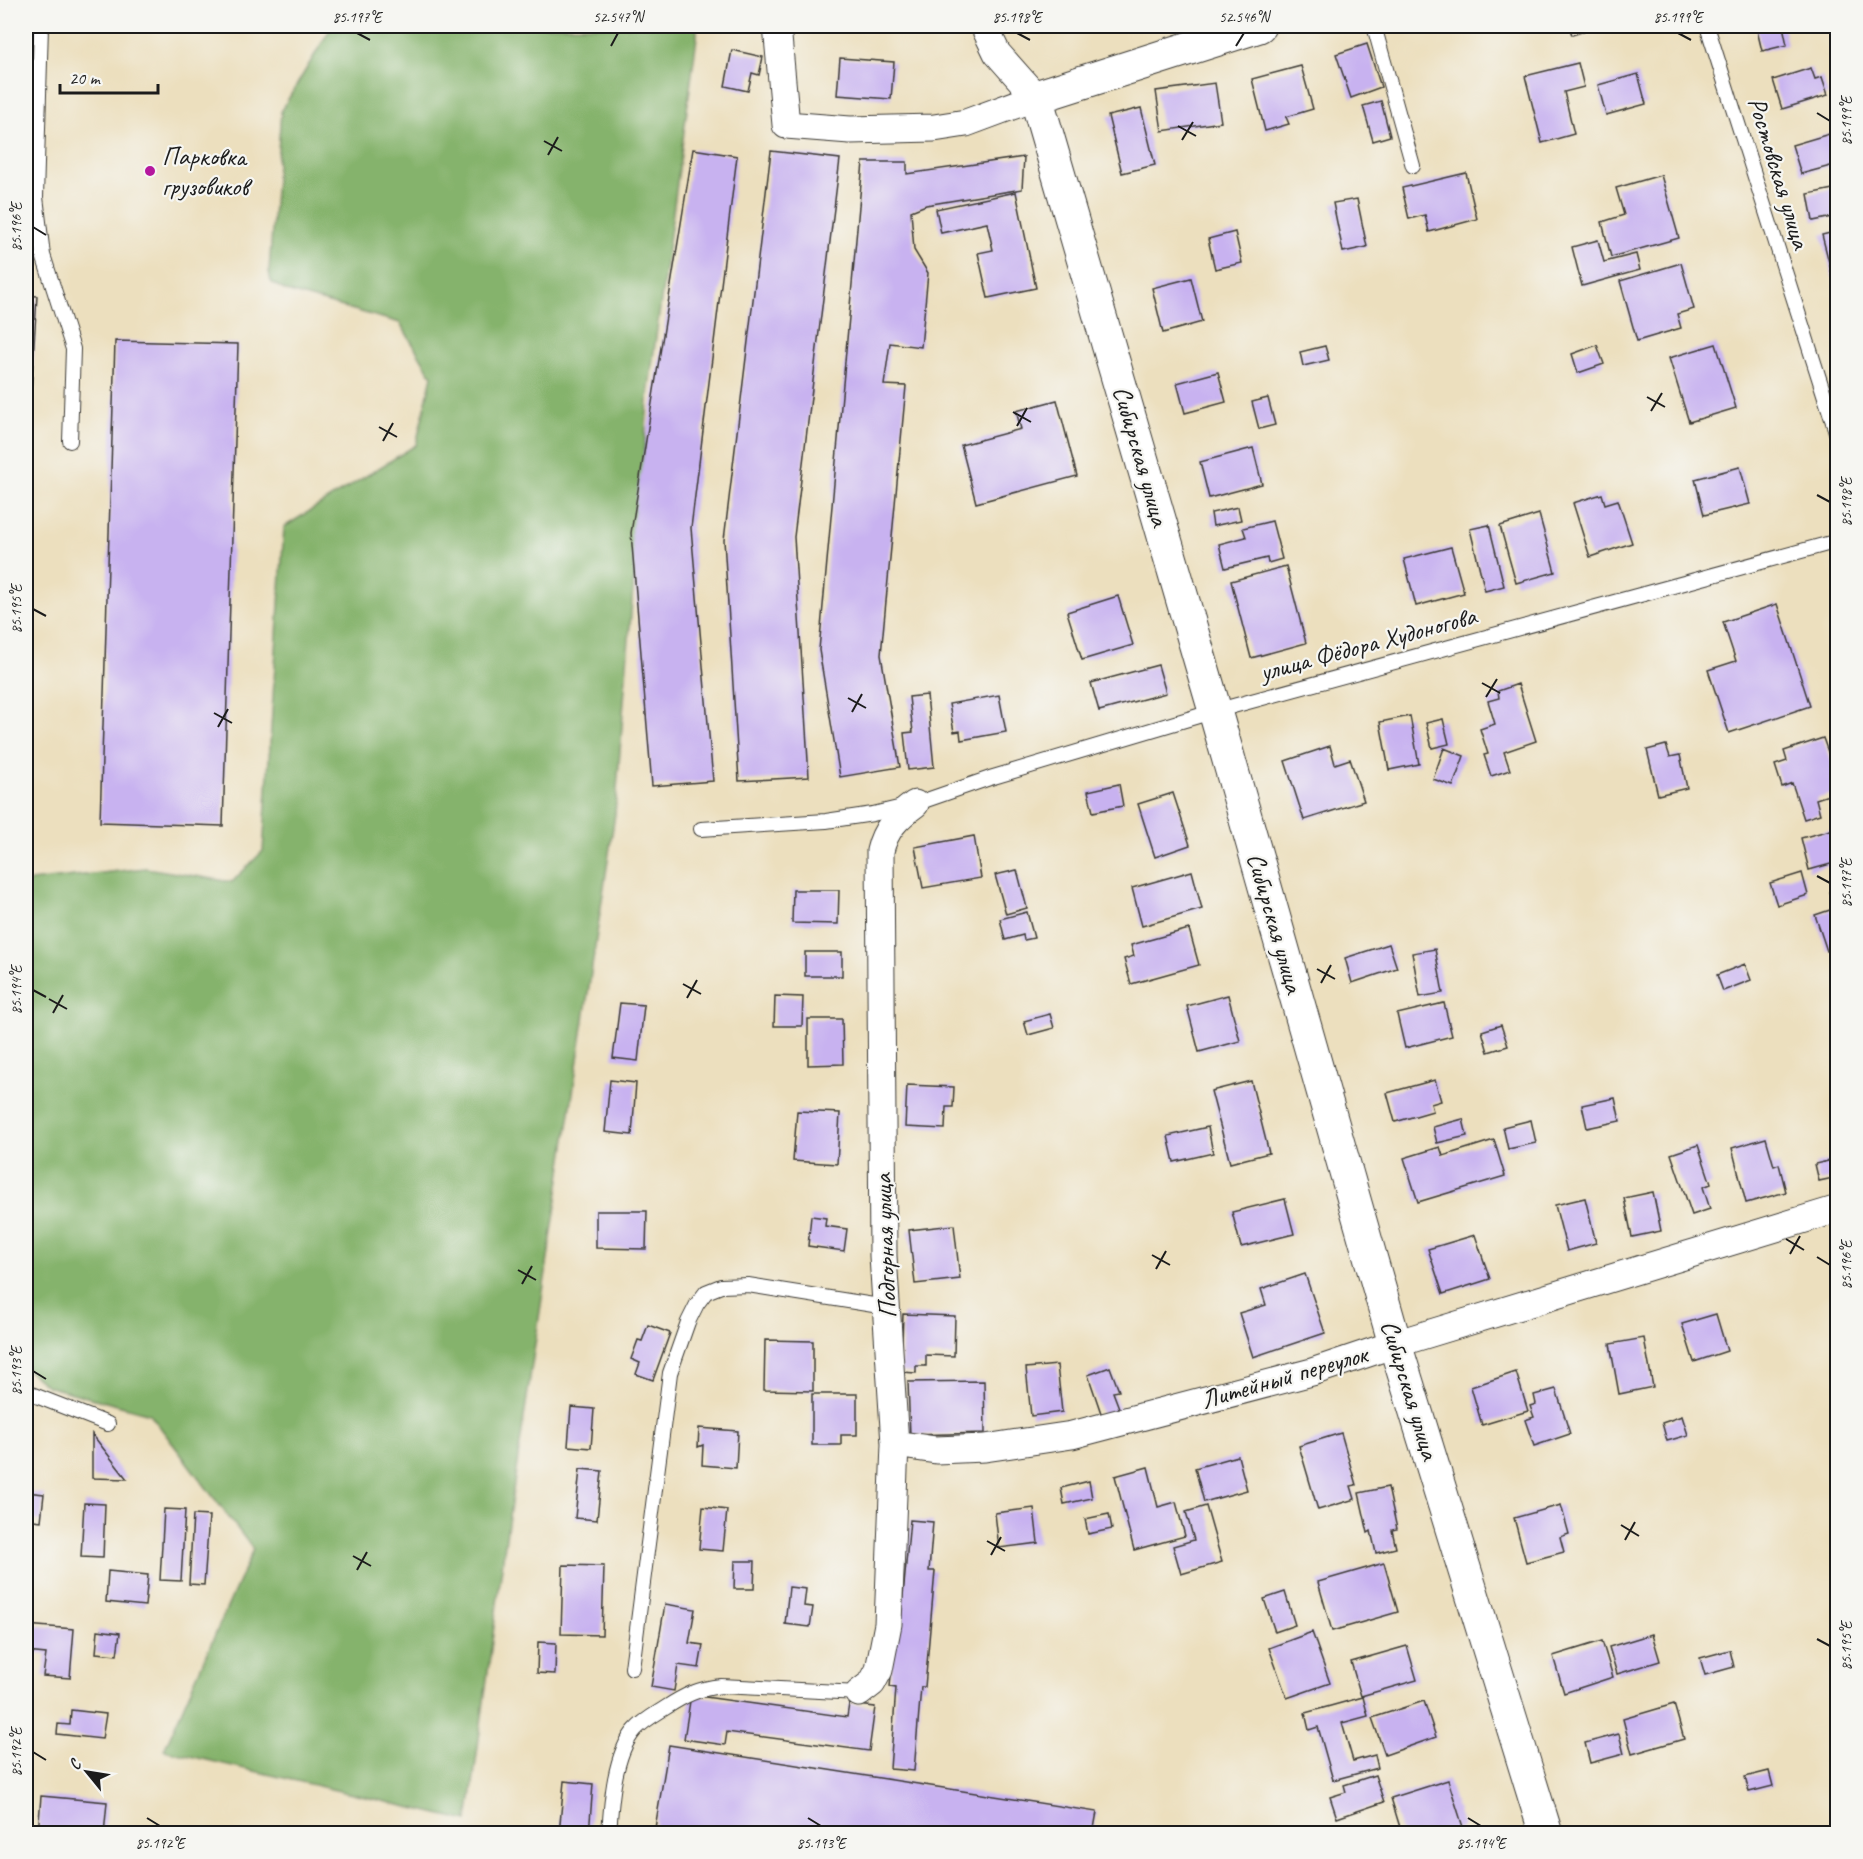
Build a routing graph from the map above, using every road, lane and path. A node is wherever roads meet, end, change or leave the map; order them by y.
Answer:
1 (42, 26) edge
2 (777, 26) edge
3 (984, 26) edge
4 (1258, 26) edge
5 (1374, 26) edge
6 (1707, 26) edge
7 (1036, 97) junction
8 (1413, 166) dead end
9 (1838, 438) edge
10 (70, 441) dead end
11 (1838, 541) edge
12 (1215, 711) junction
13 (915, 804) junction
14 (701, 829) dead end
15 (1838, 1209) edge
16 (886, 1307) junction
17 (1395, 1344) junction
18 (26, 1392) edge
19 (108, 1424) dead end
20 (894, 1444) junction
21 (632, 1668) dead end
22 (859, 1694) joint
23 (609, 1833) edge
24 (1546, 1833) edge

1 - 10 lane
2 - 7 street
3 - 7 street, Сибирская улица
4 - 7 street
5 - 8 lane
6 - 9 lane, Ростовская улица
7 - 12 street, Сибирская улица
11 - 12 lane, улица Фёдора Худоногова
12 - 13 lane, улица Фёдора Худоногова
12 - 17 street, Сибирская улица
13 - 14 lane, улица Фёдора Худоногова
13 - 16 street, Подгорная улица
15 - 17 street, Литейный переулок
16 - 20 street, Подгорная улица
16 - 21 lane
17 - 20 street, Литейный переулок
17 - 24 street, Сибирская улица
18 - 19 lane
20 - 22 street, Подгорная улица
22 - 23 lane

